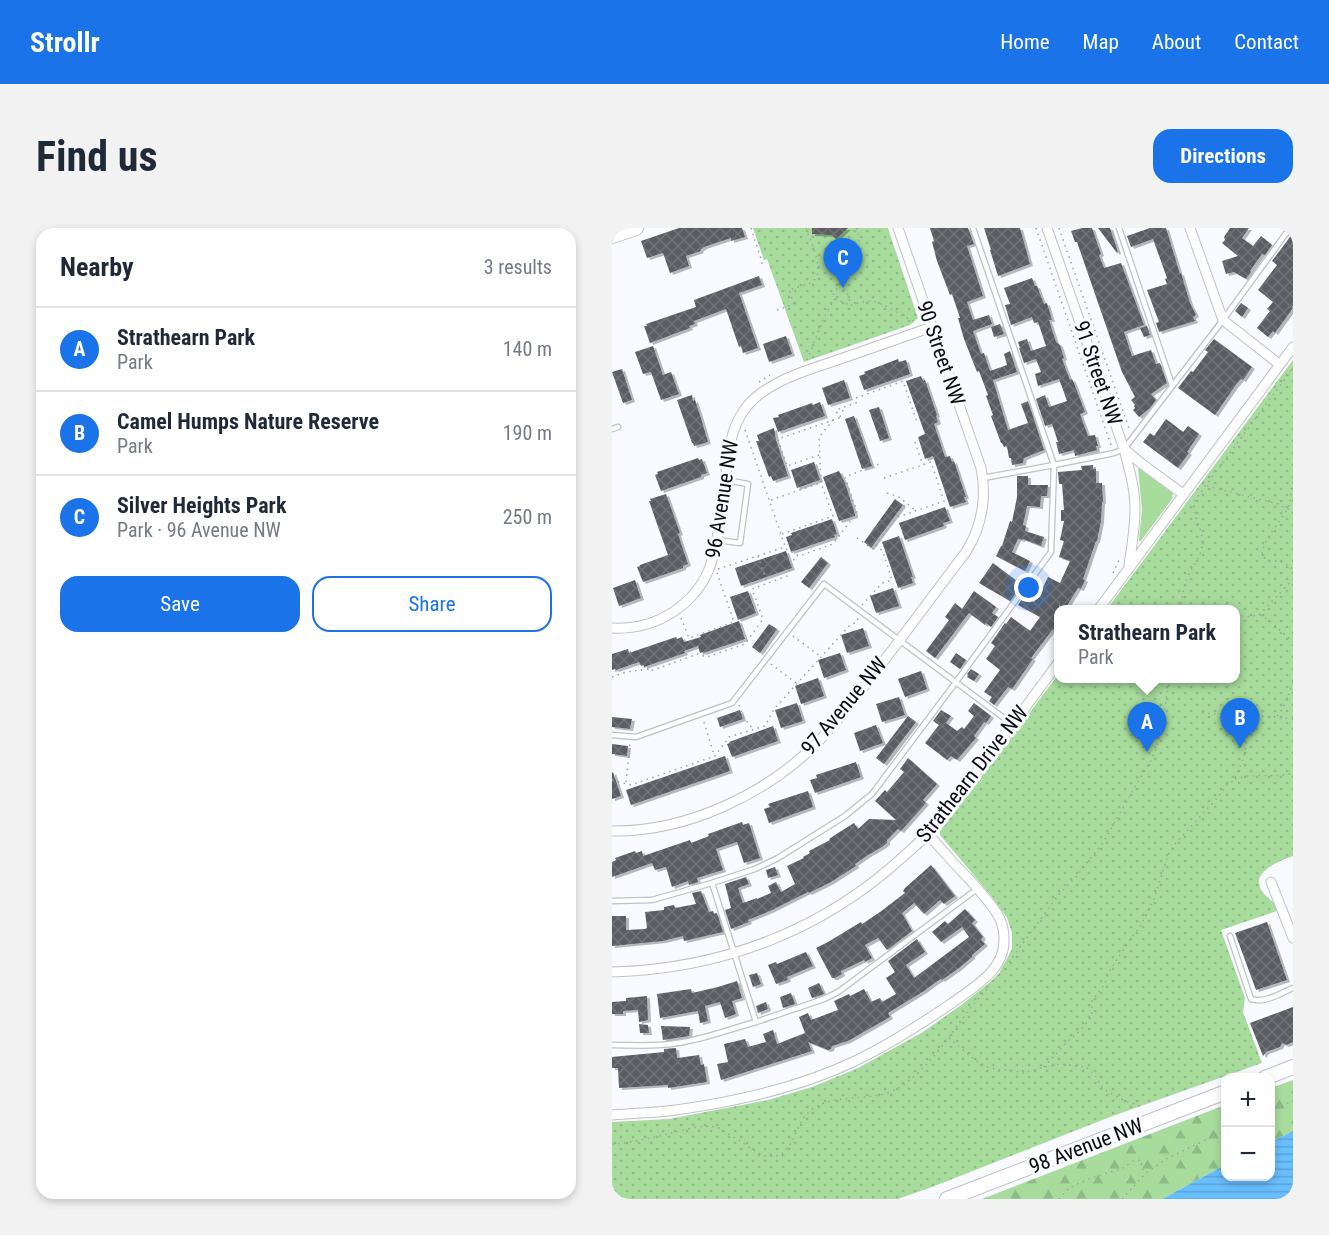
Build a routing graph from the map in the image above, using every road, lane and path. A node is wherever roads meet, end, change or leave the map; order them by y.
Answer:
1 (636, 228) edge
2 (751, 228) edge
3 (806, 228) edge
4 (857, 228) edge
5 (898, 228) edge
6 (973, 228) edge
7 (1036, 228) edge
8 (1047, 228) edge
9 (1059, 228) edge
10 (1119, 228) edge
11 (1190, 228) edge
12 (1290, 228) edge
13 (612, 236) edge
14 (761, 266) dead end
15 (840, 283) junction
16 (835, 300) junction
17 (850, 305) junction
18 (777, 310) dead end
19 (1223, 320) junction
20 (916, 322) dead end
21 (932, 327) junction
22 (1293, 347) edge
23 (804, 363) dead end
24 (1280, 364) junction
25 (1293, 368) edge
26 (773, 374) dead end
27 (757, 385) dead end
28 (1172, 385) junction
29 (856, 398) dead end
30 (858, 402) dead end
31 (844, 407) junction
32 (839, 418) junction
33 (833, 420) junction
34 (917, 422) dead end
35 (618, 427) dead end
36 (612, 429) edge
37 (1132, 438) junction
38 (740, 439) dead end
39 (915, 442) dead end
40 (1124, 448) junction
41 (1114, 453) junction
42 (819, 455) junction
43 (879, 464) dead end
44 (923, 465) junction
45 (1054, 465) junction
46 (884, 478) dead end
47 (983, 478) junction
48 (725, 480) junction
49 (1293, 482) edge
50 (821, 483) junction
51 (1206, 486) junction
52 (888, 494) dead end
53 (1183, 494) junction
54 (770, 500) junction
55 (906, 503) junction
56 (1287, 508) junction
57 (1293, 509) edge
58 (916, 511) junction
59 (895, 518) junction
60 (781, 534) junction
61 (857, 538) dead end
62 (717, 540) junction
63 (876, 544) junction
64 (786, 547) junction
65 (1121, 555) dead end
66 (758, 556) junction
67 (799, 556) junction
68 (723, 560) dead end
69 (1129, 566) junction
70 (1293, 569) edge
71 (718, 570) junction
72 (715, 576) dead end
73 (1112, 577) dead end
74 (1293, 579) edge
75 (768, 584) junction
76 (1101, 605) edge
77 (1181, 605) edge
78 (859, 610) junction
79 (1240, 615) edge
80 (1259, 615) junction
81 (681, 616) dead end
82 (612, 628) edge
83 (787, 631) junction
84 (899, 640) junction
85 (1293, 642) edge
86 (821, 657) junction
87 (765, 660) junction
88 (1054, 669) edge
89 (612, 677) edge
90 (956, 682) junction
91 (1293, 682) edge
92 (797, 683) junction
93 (1169, 683) edge
94 (736, 698) junction
95 (1202, 713) dead end
96 (702, 714) junction
97 (1252, 715) junction
98 (1275, 717) junction
99 (1293, 719) edge
100 (1012, 724) junction
101 (754, 729) junction
102 (612, 735) edge
103 (631, 737) junction
104 (715, 756) junction
105 (1293, 773) edge
106 (612, 780) edge
107 (1234, 780) junction
108 (626, 783) junction
109 (612, 831) edge
110 (928, 834) junction
111 (712, 882) junction
112 (1271, 882) dead end
113 (977, 889) junction
114 (612, 901) edge
115 (1230, 936) dead end
116 (1293, 938) edge
117 (735, 953) junction
118 (1009, 963) dead end
119 (612, 972) edge
120 (990, 986) dead end
121 (1293, 988) edge
122 (756, 1022) junction
123 (948, 1037) junction
124 (612, 1045) edge
125 (1044, 1067) junction
126 (1293, 1067) edge
127 (1275, 1073) edge
128 (1221, 1094) edge
129 (1293, 1101) edge
130 (1143, 1107) dead end
131 (1275, 1108) edge
132 (612, 1115) edge
133 (1221, 1132) edge
134 (612, 1144) edge
135 (1146, 1173) junction
136 (1127, 1193) junction
137 (947, 1199) edge
138 (1059, 1199) edge
139 (1122, 1199) edge
140 (1128, 1199) edge

1 - 13 main road
2 - 14 path
3 - 18 path
4 - 15 path
5 - 21 street, 90 Street NW
6 - 45 lane
7 - 41 path
8 - 40 street, 91 Street NW
9 - 37 path
10 - 28 lane
11 - 19 street
12 - 19 lane
15 - 16 path
15 - 17 path
16 - 17 path
16 - 23 path
17 - 20 path
19 - 24 street
19 - 28 lane
21 - 47 street, 90 Street NW
21 - 48 street, 96 Avenue NW
22 - 24 street
24 - 53 street
25 - 51 path
26 - 27 path
28 - 37 lane
29 - 34 path
30 - 31 path
31 - 32 path
31 - 32 path
32 - 33 path
33 - 42 path
33 - 42 path
35 - 36 lane
37 - 40 lane
38 - 54 path
39 - 44 path
40 - 41 lane
40 - 53 street, 91 Street NW
40 - 69 street
41 - 45 lane
42 - 50 path
43 - 67 path
44 - 46 path
44 - 58 path
45 - 47 lane
45 - 90 lane
47 - 84 street, 97 Avenue NW
48 - 62 street, 96 Avenue NW
48 - 62 lane
49 - 56 path
50 - 54 path
50 - 60 path
51 - 56 path
51 - 77 path
52 - 55 path
53 - 69 street
54 - 60 path
55 - 58 path
55 - 59 path
56 - 57 path
56 - 70 path
58 - 59 path
59 - 63 path
60 - 64 path
61 - 63 path
62 - 82 street, 96 Avenue NW
63 - 78 path
64 - 66 path
64 - 67 path
65 - 73 path
66 - 71 path
66 - 75 path
67 - 75 path
68 - 71 path
69 - 76 street
71 - 72 path
71 - 81 path
74 - 80 path
75 - 89 path
78 - 83 lane
78 - 84 lane
78 - 86 path
79 - 80 path
80 - 85 path
83 - 86 path
83 - 87 lane
84 - 90 lane
84 - 109 street, 97 Avenue NW
86 - 92 path
87 - 92 path
87 - 94 lane
88 - 100 street, Strathearn Drive NW
90 - 100 lane
90 - 111 lane
91 - 98 path
92 - 101 path
93 - 118 path
94 - 96 lane
94 - 101 path
95 - 97 path
96 - 103 lane
96 - 104 path
97 - 98 path
97 - 107 path
98 - 99 path
100 - 110 street, Strathearn Drive NW
101 - 104 path
102 - 103 lane
103 - 108 path
104 - 108 path
105 - 107 path
106 - 108 path
107 - 125 path
110 - 113 street
110 - 117 street, Strathearn Drive NW
111 - 114 lane
111 - 117 lane
112 - 116 street
113 - 122 lane
113 - 132 street
115 - 121 lane
117 - 119 street, Strathearn Drive NW
117 - 122 lane
120 - 123 path
122 - 124 lane
123 - 125 path
123 - 134 path
125 - 130 path
126 - 127 main road
128 - 137 main road, 98 Avenue NW
129 - 131 path
133 - 135 path
135 - 136 path
135 - 138 path
136 - 139 path
136 - 140 path

